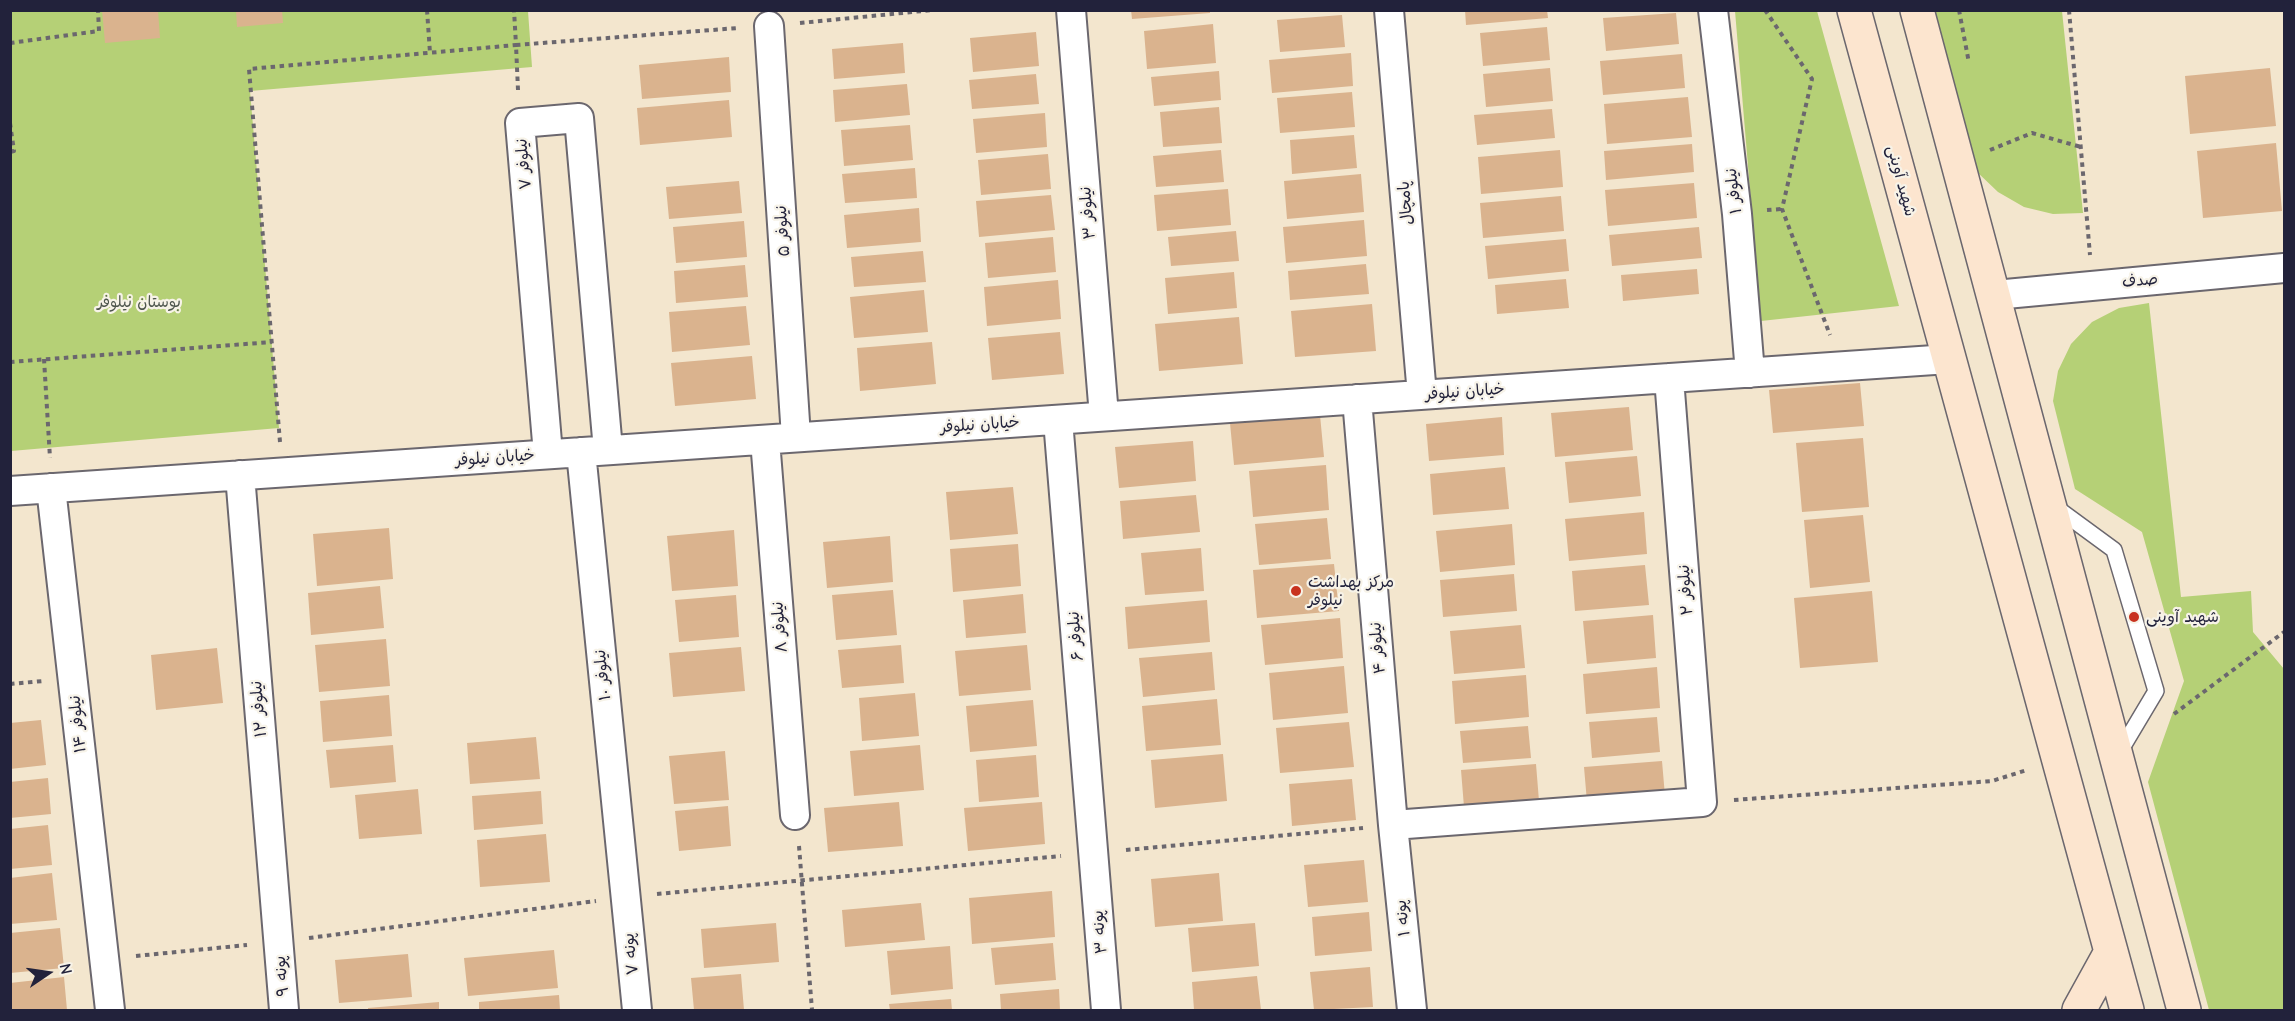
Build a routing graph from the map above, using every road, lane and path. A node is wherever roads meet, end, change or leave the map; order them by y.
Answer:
1 (98, 10) edge
2 (427, 10) edge
3 (514, 10) edge
4 (933, 10) edge
5 (1071, 10) edge
6 (1389, 10) edge
7 (1713, 10) edge
8 (1766, 10) edge
9 (1854, 10) edge
10 (1917, 10) edge
11 (1959, 10) edge
12 (2069, 10) edge
13 (769, 26) junction
14 (10, 43) edge
15 (516, 45) junction
16 (430, 53) junction
17 (1971, 69) dead end
18 (10, 123) edge
19 (520, 123) junction
20 (2081, 147) junction
21 (10, 152) edge
22 (1987, 152) dead end
23 (2284, 268) edge
24 (2093, 285) junction
25 (1995, 295) junction
26 (272, 342) junction
27 (44, 359) junction
28 (1949, 359) junction
29 (10, 362) edge
30 (1842, 366) junction
31 (1750, 373) junction
32 (1669, 378) junction
33 (1422, 395) junction
34 (1358, 399) junction
35 (1104, 416) junction
36 (1058, 420) junction
37 (796, 437) junction
38 (765, 440) junction
39 (595, 451) junction
40 (548, 454) junction
41 (283, 472) junction
42 (240, 475) junction
43 (51, 488) junction
44 (10, 491) edge
45 (2049, 502) junction
46 (2284, 632) edge
47 (2173, 714) dead end
48 (2117, 756) junction
49 (2059, 759) junction
50 (1702, 802) junction
51 (795, 815) joint
52 (1393, 825) junction
53 (1094, 853) junction
54 (802, 881) junction
55 (625, 897) junction
56 (279, 942) junction
57 (2111, 952) junction
58 (105, 959) junction
59 (110, 1011) edge
60 (284, 1011) edge
61 (637, 1011) edge
62 (812, 1011) edge
63 (1106, 1011) edge
64 (1412, 1011) edge
65 (2079, 1011) edge
66 (2127, 1011) edge
67 (2184, 1011) edge

1 - 14 path
2 - 16 path
3 - 15 path
4 - 13 path
5 - 35 street, نیلوفر ۳
6 - 33 street, پامچال
7 - 31 street, نیلوفر ۱
8 - 30 path
9 - 28 main road, شهید آوینی
10 - 25 main road
11 - 17 path
12 - 20 path
13 - 15 path
13 - 37 street, نیلوفر ۵
15 - 16 path
15 - 19 path
16 - 26 path
18 - 21 path
19 - 39 street, نیلوفر ۷
19 - 40 street, نیلوفر ۷
20 - 22 path
20 - 24 path
23 - 24 street, صدف
24 - 25 street, صدف
25 - 45 main road
26 - 27 path
26 - 41 path
27 - 29 path
27 - 43 path
28 - 30 street, خیابان نیلوفر
28 - 49 main road, شهید آوینی
30 - 31 street, خیابان نیلوفر
31 - 32 street, خیابان نیلوفر
32 - 33 street, خیابان نیلوفر
32 - 50 street, نیلوفر ۲
33 - 34 street, خیابان نیلوفر
34 - 35 street, خیابان نیلوفر
34 - 52 street, نیلوفر ۴
35 - 36 street, خیابان نیلوفر
36 - 37 street, خیابان نیلوفر
36 - 53 street, نیلوفر ۶
37 - 38 street, خیابان نیلوفر
38 - 39 street, خیابان نیلوفر
38 - 51 street, نیلوفر ۸
39 - 40 street, خیابان نیلوفر
39 - 55 street, نیلوفر ۱۰
40 - 41 street, خیابان نیلوفر
41 - 42 street, خیابان نیلوفر
42 - 43 street, خیابان نیلوفر
42 - 56 street, نیلوفر ۱۲
43 - 44 street, خیابان نیلوفر
43 - 58 street, نیلوفر ۱۴
45 - 48 main road
45 - 48 lane
46 - 47 path
48 - 67 main road
49 - 50 path
49 - 57 main road, شهید آوینی
50 - 52 street
51 - 54 path
52 - 53 path
52 - 64 street, پونه ۱
53 - 54 path
53 - 63 street, پونه ۳
54 - 55 path
54 - 62 path
55 - 56 path
55 - 61 street, پونه ۷
56 - 58 path
56 - 60 street, پونه ۹
57 - 65 main road
57 - 66 main road, شهید آوینی
58 - 59 street, نیلوفر ۱۴

